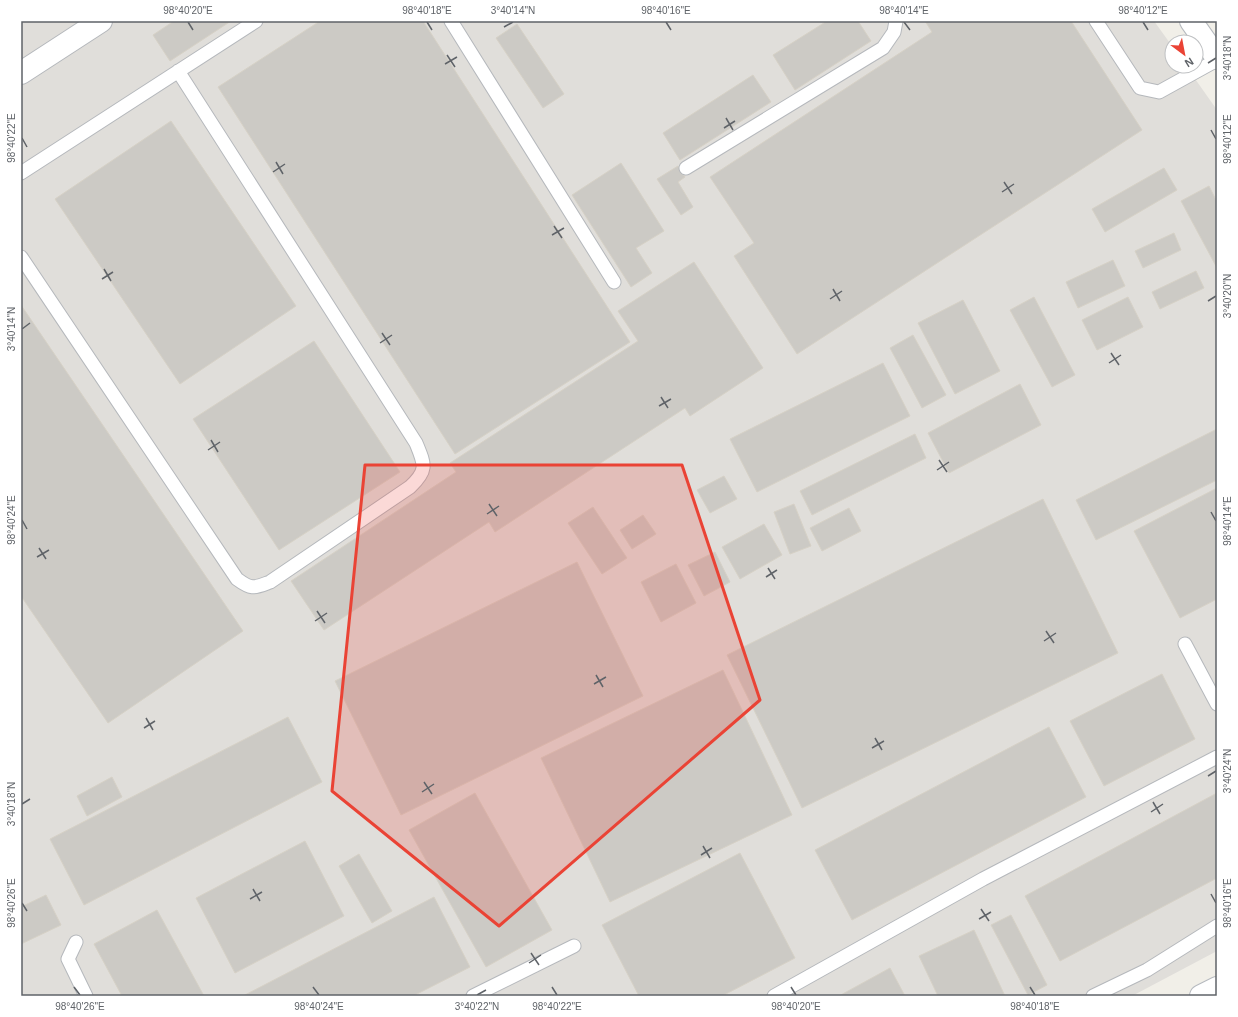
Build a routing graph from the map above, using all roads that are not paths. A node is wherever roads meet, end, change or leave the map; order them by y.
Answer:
1 (101, 21) edge
2 (256, 21) edge
3 (451, 21) edge
4 (896, 21) edge
5 (1096, 21) edge
6 (1191, 21) edge
7 (1217, 59) edge
8 (178, 71) junction
9 (21, 73) edge
10 (686, 168) dead end
11 (21, 173) edge
12 (21, 258) edge
13 (614, 282) dead end
14 (1185, 644) dead end
15 (1217, 704) edge
16 (1217, 757) edge
17 (1217, 926) edge
18 (76, 942) dead end
19 (574, 946) dead end
20 (1217, 988) edge
21 (86, 996) edge
22 (473, 996) edge
23 (774, 996) edge
24 (1093, 996) edge
25 (1201, 996) edge

1 - 9 street
2 - 8 lane
3 - 13 lane
4 - 10 lane
5 - 7 lane
6 - 7 street
8 - 11 lane
8 - 12 lane
14 - 15 lane
16 - 23 lane
17 - 24 lane
18 - 21 lane
19 - 22 lane
20 - 25 street

